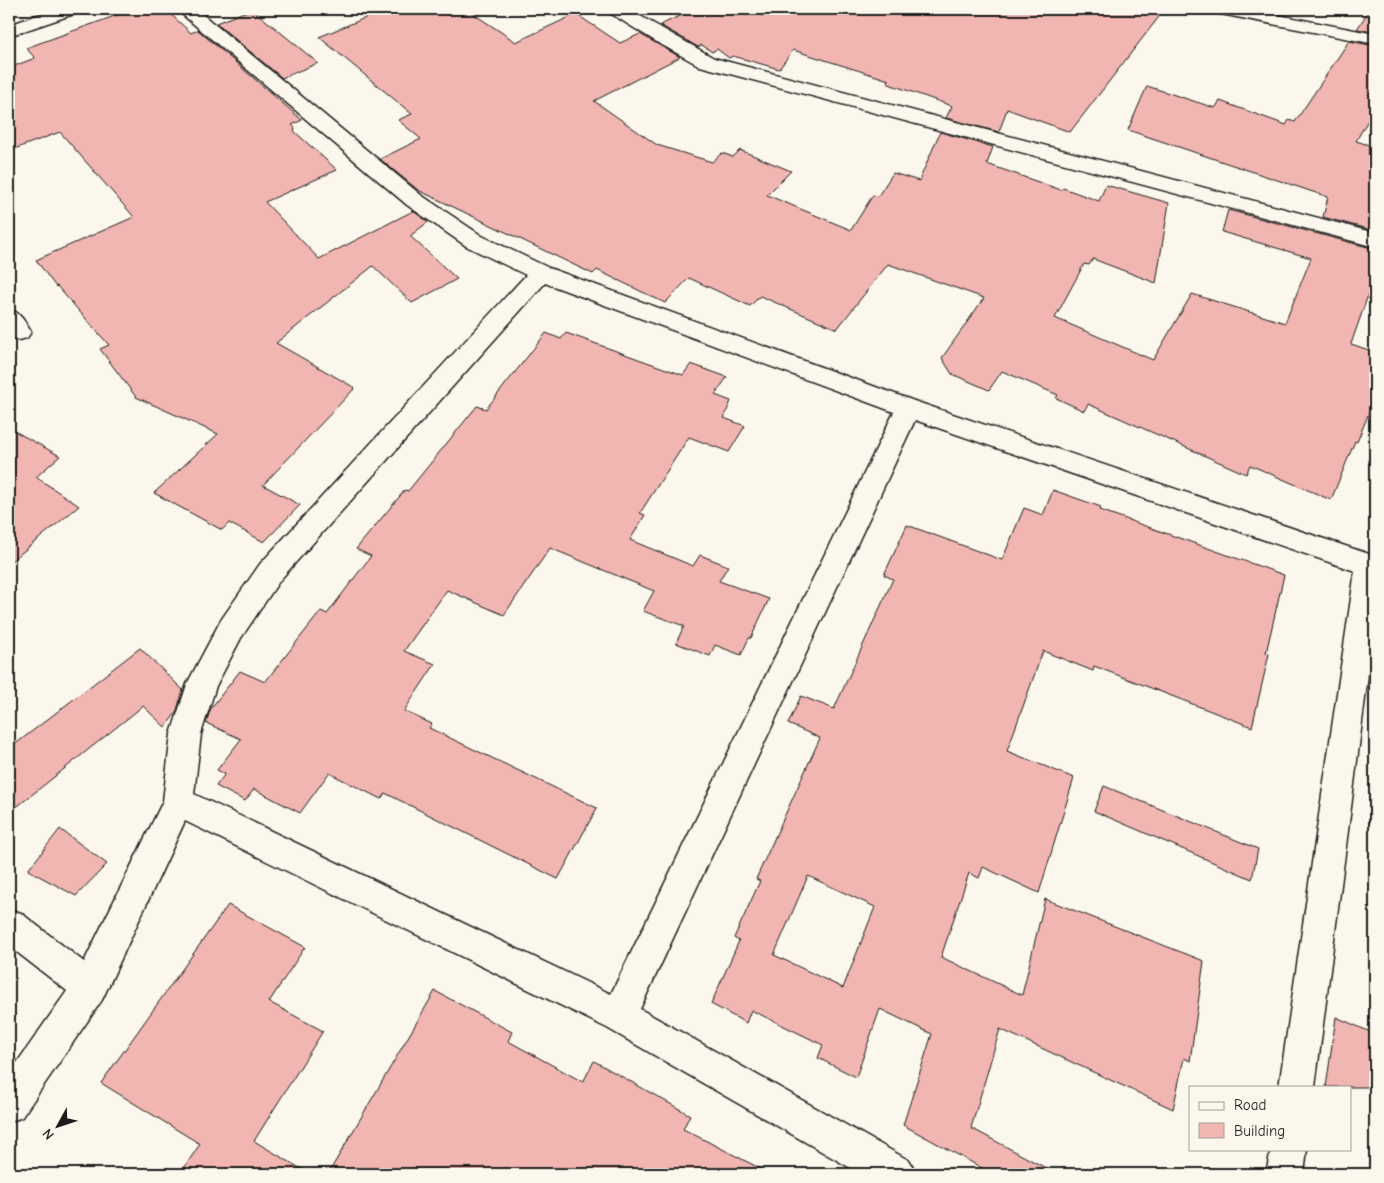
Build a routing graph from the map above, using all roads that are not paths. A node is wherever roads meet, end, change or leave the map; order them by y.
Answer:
1 (35, 9) edge
2 (71, 9) edge
3 (185, 9) edge
4 (616, 9) edge
5 (1221, 9) edge
6 (9, 18) edge
7 (9, 31) edge
8 (1375, 39) edge
9 (1375, 240) edge
10 (541, 274) junction
11 (908, 408) junction
12 (1372, 566) edge
13 (178, 802) junction
14 (9, 925) edge
15 (90, 988) junction
16 (619, 1016) junction
17 (1298, 1086) edge
18 (9, 1104) edge
19 (1289, 1150) edge
20 (897, 1174) edge
21 (1286, 1174) edge

1 - 6 street
2 - 7 street
3 - 10 street
4 - 9 street
5 - 8 street
10 - 11 street
10 - 13 street
11 - 12 street
11 - 16 street
12 - 17 street
13 - 15 street
13 - 16 street
14 - 15 street
15 - 18 street
16 - 20 street
19 - 21 street

